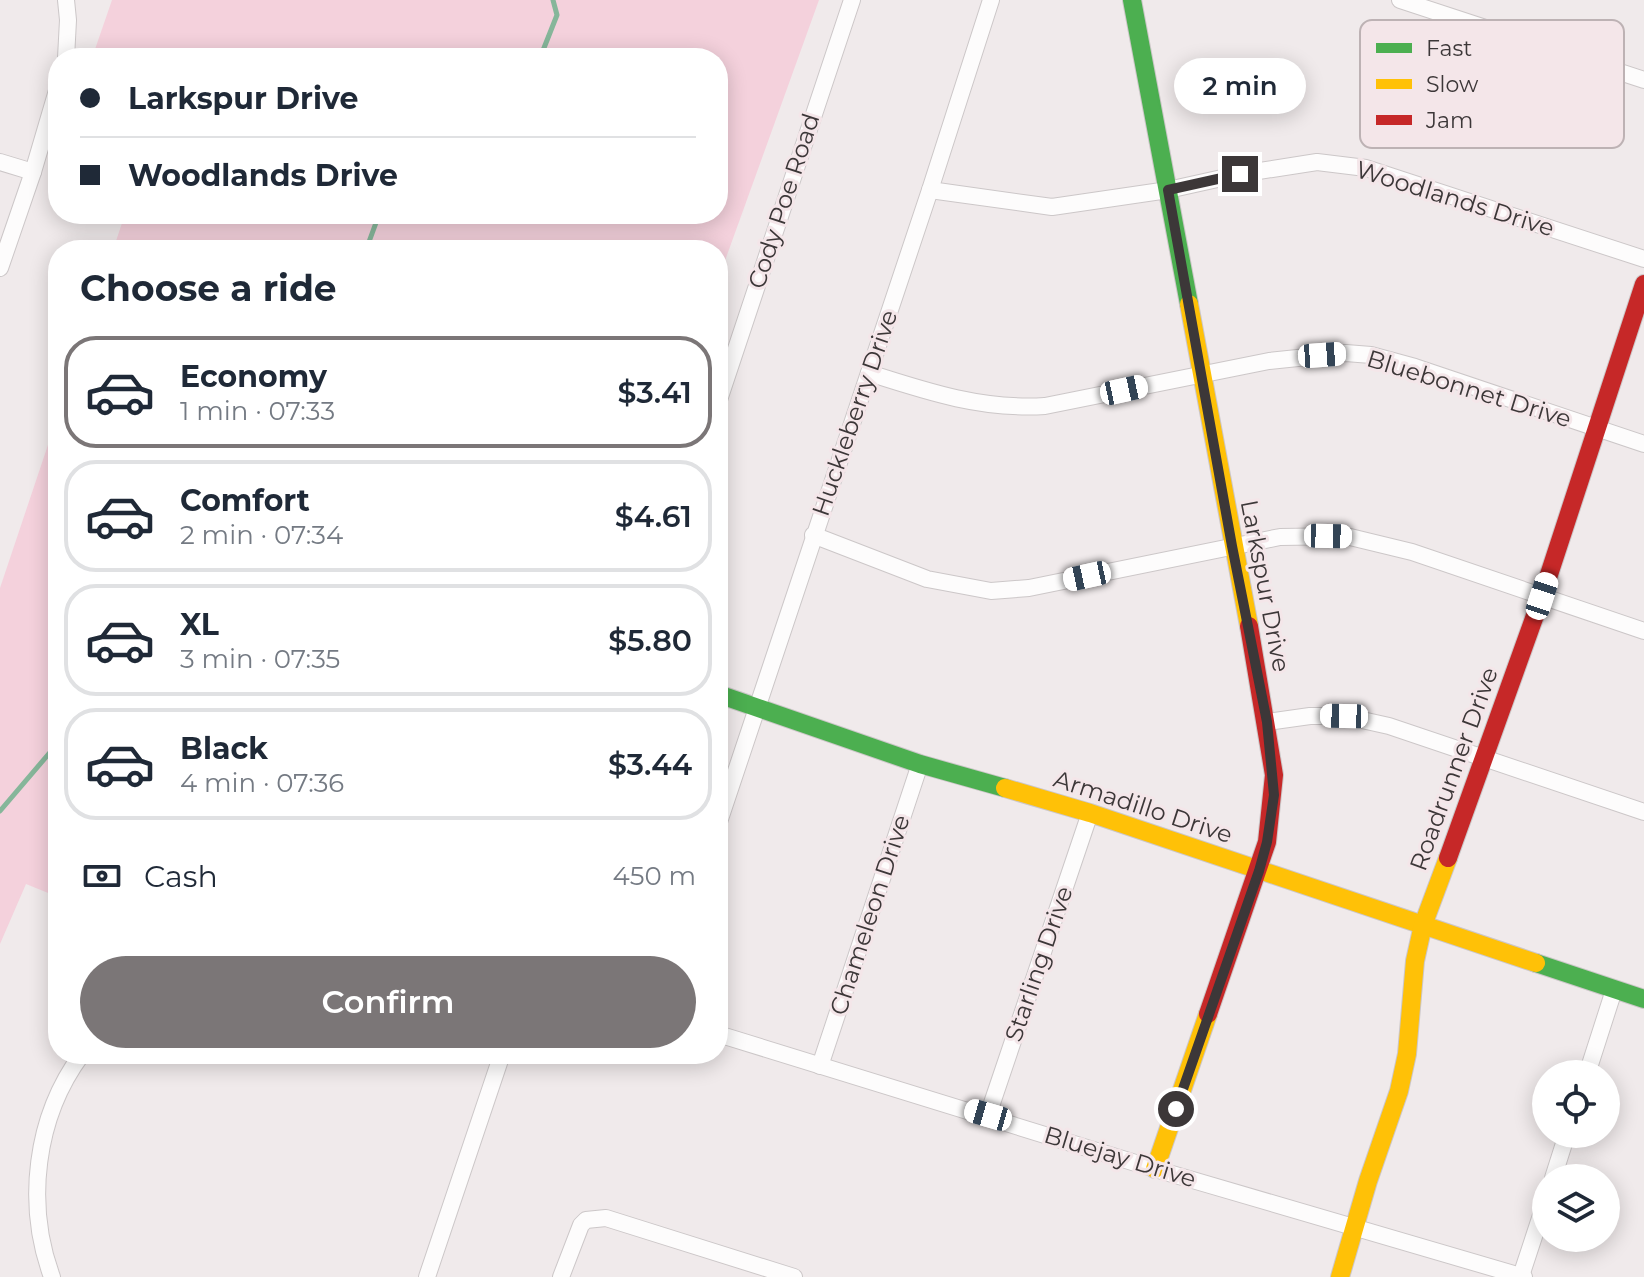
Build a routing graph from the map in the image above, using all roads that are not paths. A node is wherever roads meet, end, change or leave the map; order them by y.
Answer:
1 (66, 0) edge
2 (852, 0) edge
3 (991, 0) edge
4 (1132, 0) edge
5 (1400, 0) edge
6 (1461, 20) edge
7 (67, 48) edge
8 (1624, 73) edge
9 (1644, 80) edge
10 (48, 121) edge
11 (0, 162) edge
12 (33, 172) junction
13 (930, 190) junction
14 (1168, 190) junction
15 (1644, 259) edge
16 (0, 268) edge
17 (1644, 284) edge
18 (728, 373) edge
19 (869, 373) junction
20 (1203, 374) junction
21 (1596, 428) junction
22 (1644, 444) edge
23 (813, 535) junction
24 (1232, 546) junction
25 (1542, 596) junction
26 (1644, 631) edge
27 (728, 698) edge
28 (756, 708) junction
29 (1267, 722) junction
30 (1486, 758) junction
31 (920, 764) junction
32 (728, 794) edge
33 (1644, 812) edge
34 (1090, 813) junction
35 (1259, 871) junction
36 (1423, 925) junction
37 (1614, 990) junction
38 (1644, 999) edge
39 (728, 1037) edge
40 (1592, 1060) edge
41 (76, 1064) edge
42 (499, 1064) edge
43 (820, 1066) junction
44 (988, 1115) junction
45 (1155, 1169) junction
46 (1354, 1227) junction
47 (1532, 1247) edge
48 (52, 1277) edge
49 (427, 1277) edge
50 (561, 1277) edge
51 (794, 1277) edge
52 (1340, 1277) edge
53 (1523, 1277) edge

1 - 7 street
2 - 18 street, Cody Poe Road
3 - 13 street, Huckleberry Drive
4 - 14 street, Larkspur Drive
5 - 6 street
8 - 9 street
10 - 12 street
11 - 12 street
12 - 16 street
13 - 14 street, Woodlands Drive
13 - 19 street, Huckleberry Drive
14 - 15 street, Woodlands Drive
14 - 20 street, Larkspur Drive
17 - 21 street, Roadrunner Drive
19 - 20 street, Bluebonnet Drive
19 - 23 street, Huckleberry Drive
20 - 21 street, Bluebonnet Drive
20 - 24 street, Larkspur Drive
21 - 22 street, Bluebonnet Drive
21 - 25 street, Roadrunner Drive
23 - 24 street
23 - 28 street, Huckleberry Drive
24 - 25 street
24 - 29 street, Larkspur Drive
25 - 26 street
25 - 30 street, Roadrunner Drive
27 - 28 street, Armadillo Drive
28 - 31 street, Armadillo Drive
28 - 32 street, Huckleberry Drive
29 - 30 street
29 - 35 street, Larkspur Drive
30 - 33 street
30 - 36 street, Roadrunner Drive
31 - 34 street, Armadillo Drive
31 - 43 street, Chameleon Drive
34 - 35 street, Armadillo Drive
34 - 44 street, Starling Drive
35 - 36 street, Armadillo Drive
35 - 45 street, Larkspur Drive
36 - 37 street, Armadillo Drive
36 - 46 street, Roadrunner Drive
37 - 38 street, Armadillo Drive
37 - 40 street
39 - 43 street, Bluejay Drive
41 - 48 street
42 - 49 street
43 - 44 street, Bluejay Drive
44 - 45 street, Bluejay Drive
45 - 46 street, Bluejay Drive
46 - 52 street, Roadrunner Drive
46 - 53 street, Bluejay Drive
47 - 53 street
50 - 51 street

